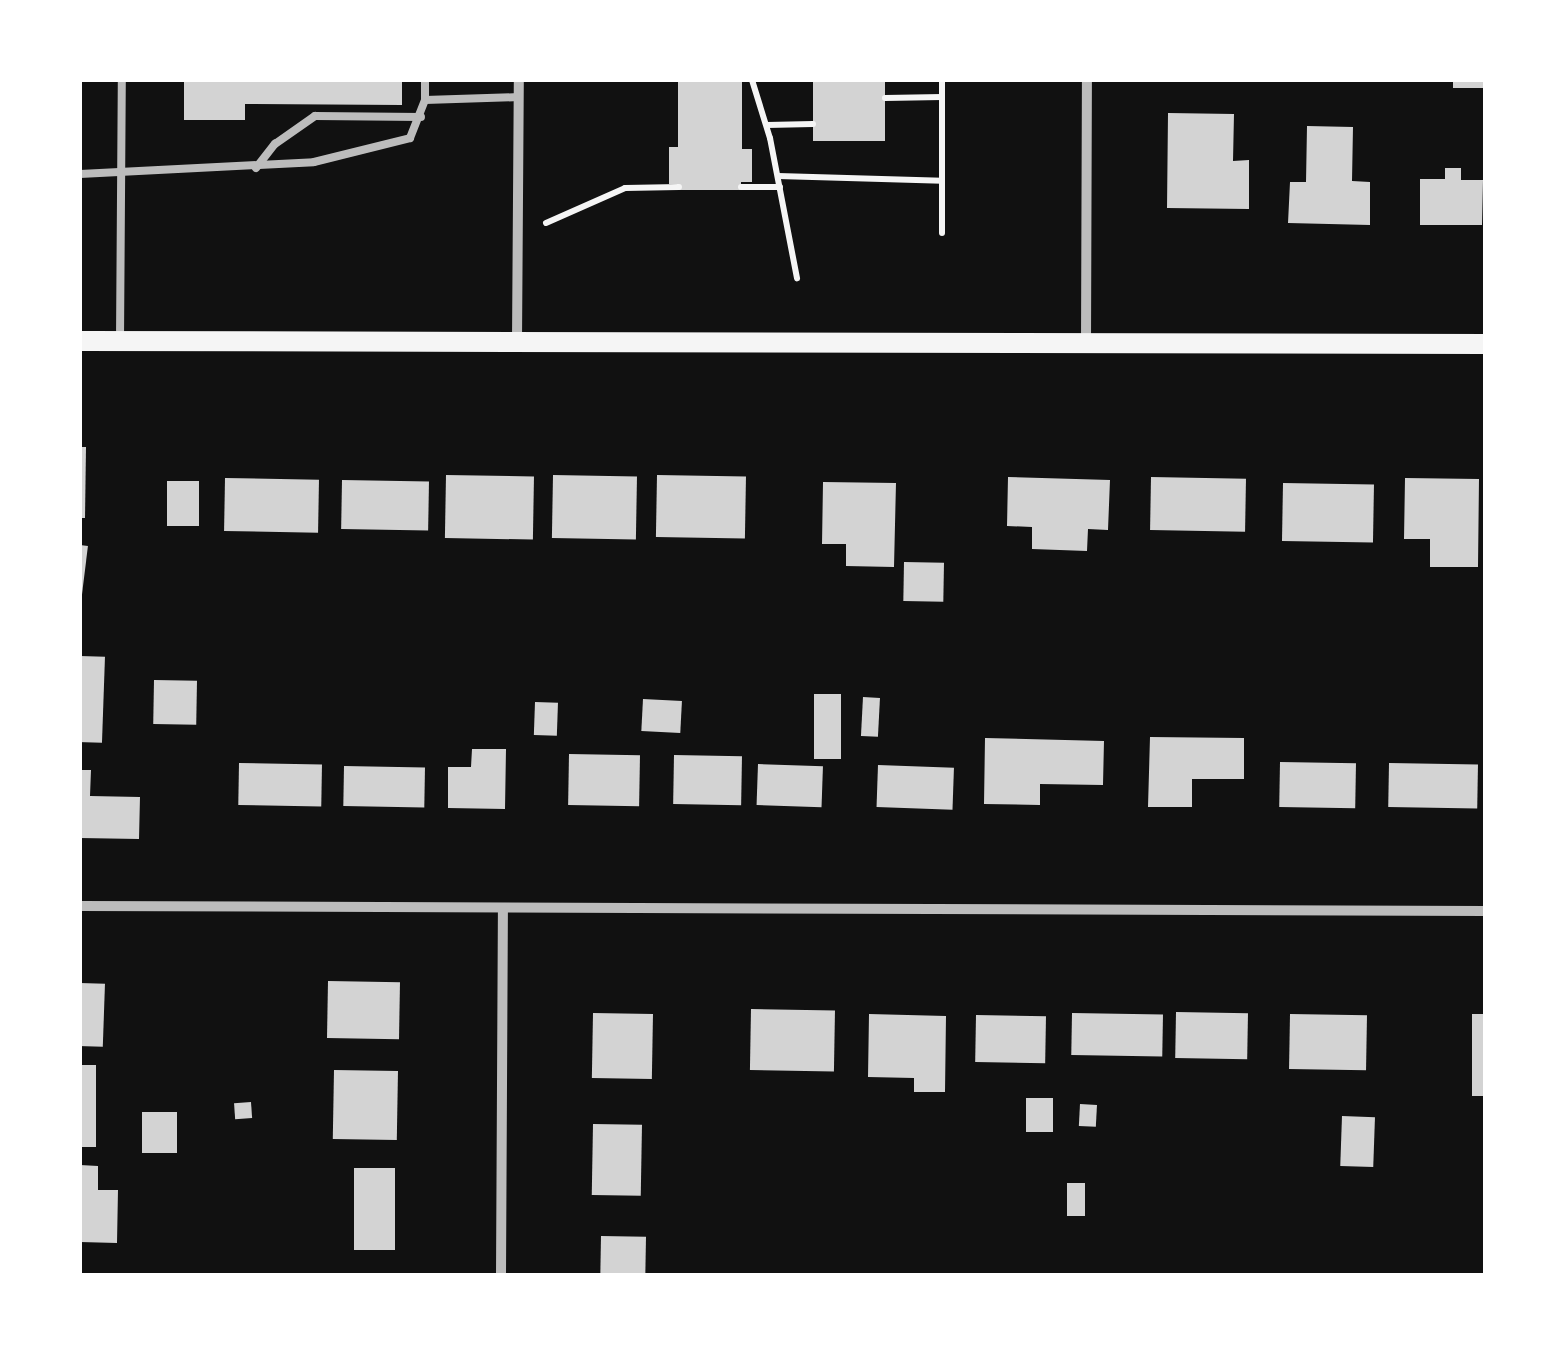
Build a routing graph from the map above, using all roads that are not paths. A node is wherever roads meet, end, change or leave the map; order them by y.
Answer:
1 (122, 80) edge
2 (425, 80) edge
3 (519, 80) edge
4 (1087, 80) edge
5 (519, 98) junction
6 (425, 100) junction
7 (421, 117) junction
8 (256, 168) junction
9 (80, 174) edge
10 (122, 174) junction
11 (80, 341) edge
12 (120, 341) junction
13 (517, 341) junction
14 (1086, 343) junction
15 (1485, 344) edge
16 (80, 906) edge
17 (503, 908) junction
18 (1485, 911) edge
19 (501, 1275) edge

1 - 10 lane
2 - 6 lane
3 - 5 street
4 - 14 street
5 - 6 lane
5 - 13 street
6 - 7 lane
7 - 8 lane
7 - 8 lane
8 - 10 lane
9 - 10 lane
10 - 12 lane
11 - 12 main road
12 - 13 main road
13 - 14 main road
14 - 15 main road
16 - 17 street
17 - 18 street
17 - 19 street

